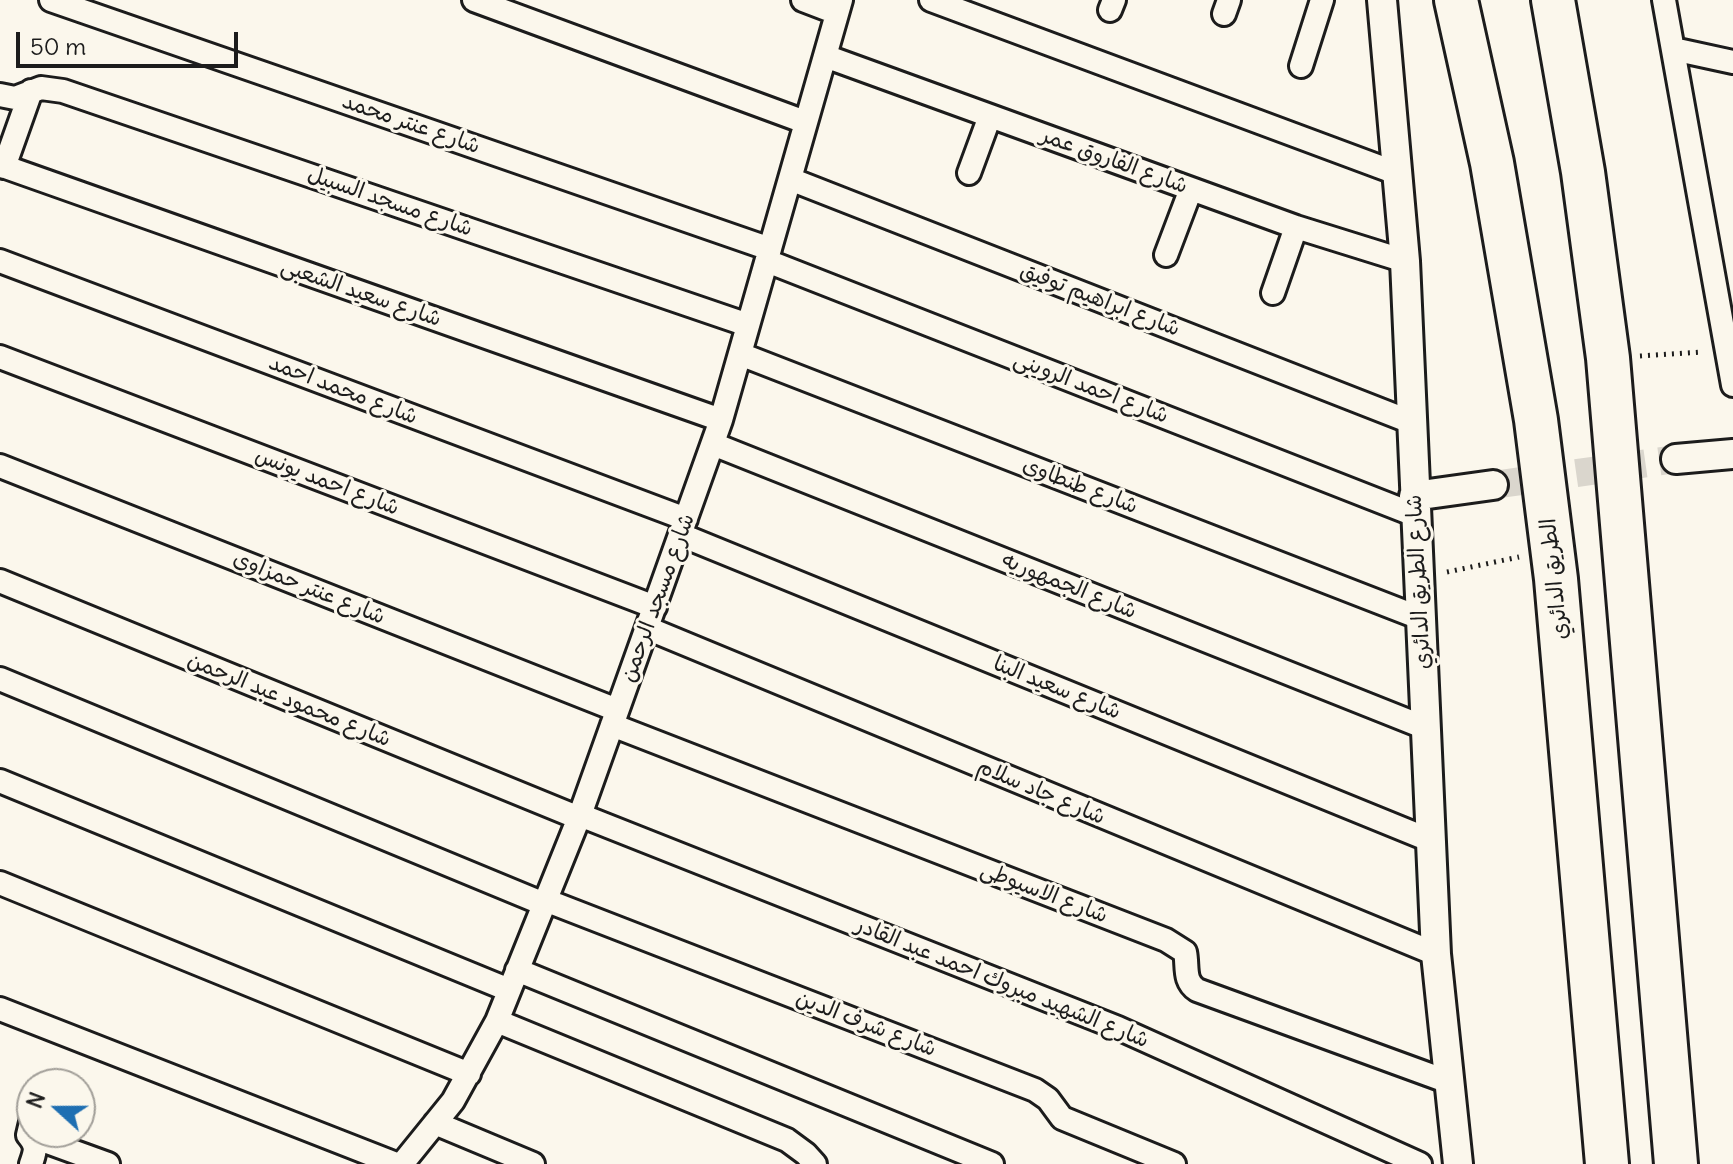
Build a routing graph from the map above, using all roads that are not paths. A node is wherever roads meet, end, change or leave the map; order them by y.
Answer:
1 (51, 0) edge
2 (474, 0) edge
3 (803, 0) edge
4 (931, 0) edge
5 (1322, 0) edge
6 (1382, 0) edge
7 (1456, 0) edge
8 (1553, 0) edge
9 (1664, 0) edge
10 (839, 6) edge
11 (1673, 49) junction
12 (825, 56) junction
13 (1733, 62) edge
14 (1301, 66) dead end
15 (31, 91) junction
16 (0, 95) edge
17 (990, 116) junction
18 (805, 122) junction
19 (2, 166) edge
20 (969, 173) dead end
21 (1399, 174) junction
22 (790, 179) junction
23 (1191, 189) junction
24 (1296, 227) junction
25 (768, 255) junction
26 (1166, 255) dead end
27 (0, 261) edge
28 (1405, 261) junction
29 (1273, 293) dead end
30 (1729, 317) edge
31 (748, 325) junction
32 (740, 354) junction
33 (0, 357) edge
34 (1733, 385) edge
35 (721, 420) junction
36 (1411, 422) junction
37 (713, 444) junction
38 (1733, 454) edge
39 (1676, 459) tunnel mouth
40 (0, 466) edge
41 (1493, 485) tunnel mouth
42 (1415, 506) junction
43 (684, 527) junction
44 (0, 581) edge
45 (651, 618) junction
46 (1420, 618) junction
47 (0, 679) edge
48 (615, 718) junction
49 (1426, 728) junction
50 (0, 781) edge
51 (579, 816) junction
52 (1432, 841) junction
53 (0, 883) edge
54 (545, 902) junction
55 (1436, 954) junction
56 (513, 980) junction
57 (0, 1009) edge
58 (497, 1021) junction
59 (469, 1074) junction
60 (1449, 1082) junction
61 (435, 1123) junction
62 (75, 1148) edge
63 (108, 1164) edge
64 (396, 1164) edge
65 (402, 1164) edge
66 (533, 1164) edge
67 (815, 1164) edge
68 (992, 1164) edge
69 (1174, 1164) edge
70 (1420, 1164) edge
71 (1458, 1164) edge
72 (1607, 1164) edge
73 (1676, 1164) edge

1 - 25 street, شارع عنتر محمد
2 - 18 street
3 - 10 street
4 - 21 street
5 - 14 street
6 - 21 street, شارع الطريق الدائري
7 - 72 highway, الطريق الدائري
8 - 73 highway
9 - 11 street
10 - 12 street, شارع مسجد الرحمن
11 - 13 street
11 - 30 street
12 - 17 street, شارع الفاروق عمر
12 - 18 street, شارع مسجد الرحمن
15 - 16 street
15 - 19 street
15 - 31 street, شارع مسجد السبيل
17 - 20 street
17 - 23 street, شارع الفاروق عمر
18 - 22 street, شارع مسجد الرحمن
19 - 35 street, شارع سعيد الشعبى
21 - 28 street, شارع الطريق الدائري
22 - 25 street, شارع مسجد الرحمن
22 - 36 street, شارع ابراهيم توفيق
23 - 24 street, شارع الفاروق عمر
23 - 26 street
24 - 28 street, شارع الفاروق عمر
24 - 29 street
25 - 31 street, شارع مسجد الرحمن
25 - 42 street, شارع احمد الروينى
27 - 43 street, شارع محمد احمد
28 - 36 street, شارع الطريق الدائري
30 - 34 street
31 - 32 street, شارع مسجد الرحمن
32 - 35 street, شارع مسجد الرحمن
32 - 46 street, شارع طنطاوى
33 - 45 street, شارع احمد يونس
35 - 37 street, شارع مسجد الرحمن
36 - 42 street, شارع الطريق الدائري
37 - 43 street, شارع مسجد الرحمن
37 - 49 street, شارع الجمهوريه
38 - 39 street
40 - 48 street, شارع عنتر حمزاوى
41 - 42 street
42 - 46 street, شارع الطريق الدائري
43 - 45 street, شارع مسجد الرحمن
43 - 52 street, شارع سعيد البنا
44 - 51 street, شارع محمود عبد الرحمن
45 - 48 street, شارع مسجد الرحمن
45 - 55 street, شارع جاد سلام
46 - 49 street, شارع الطريق الدائري
47 - 54 street, شارع شرف الدين
48 - 51 street, شارع مسجد الرحمن
48 - 60 street, شارع الاسيوطى
49 - 52 street, شارع الطريق الدائري
50 - 56 street
51 - 54 street, شارع مسجد الرحمن
51 - 70 street, شارع الشهيد مبروك احمد عبد القادر
52 - 55 street, شارع الطريق الدائري
53 - 59 street
54 - 56 street, شارع مسجد الرحمن
54 - 69 street, شارع شرف الدين
55 - 60 street, شارع الطريق الدائري
56 - 58 street, شارع مسجد الرحمن
56 - 68 street
57 - 64 street
58 - 59 street, شارع مسجد الرحمن
58 - 67 street
59 - 61 street, شارع مسجد الرحمن
60 - 71 street, شارع الطريق الدائري
61 - 65 street, شارع مسجد الرحمن
61 - 66 street
62 - 63 street

